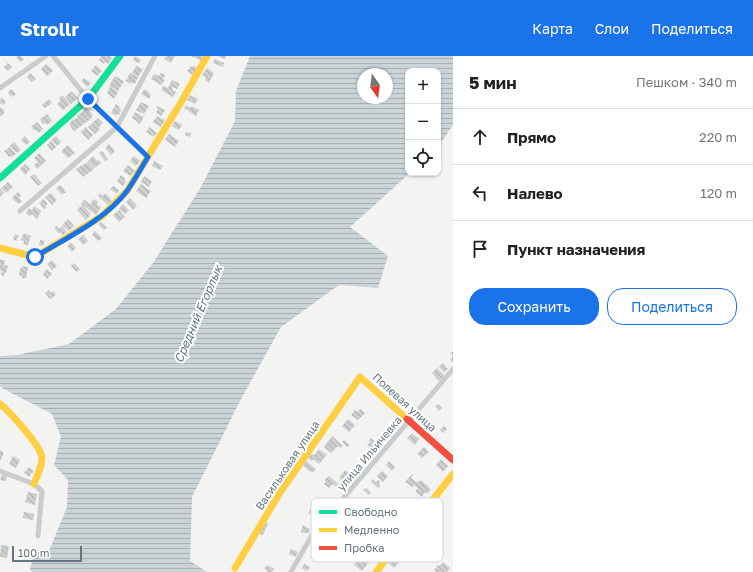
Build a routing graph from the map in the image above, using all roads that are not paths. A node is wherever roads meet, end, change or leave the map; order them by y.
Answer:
1 (46, 56) edge
2 (53, 56) edge
3 (120, 56) edge
4 (155, 56) edge
5 (207, 56) edge
6 (0, 88) edge
7 (88, 99) junction
8 (117, 127) junction
9 (148, 157) junction
10 (0, 178) edge
11 (20, 211) dead end
12 (0, 248) edge
13 (453, 369) edge
14 (360, 377) joint
15 (0, 404) edge
16 (409, 421) junction
17 (453, 460) edge
18 (0, 471) edge
19 (453, 474) edge
20 (34, 484) junction
21 (343, 498) edge
22 (434, 498) edge
23 (38, 536) dead end
24 (311, 537) edge
25 (384, 562) edge
26 (235, 568) dead end
27 (291, 572) edge
28 (376, 572) edge

1 - 6 street
2 - 7 street
3 - 7 street
4 - 8 street
5 - 9 street
7 - 8 street
7 - 10 street
8 - 9 street
8 - 11 street
9 - 12 street
13 - 16 street, улица Ильичевка
14 - 16 street, Полевая улица
14 - 26 street, Васильковая улица
15 - 20 street
16 - 17 street, Полевая улица
16 - 21 street, улица Ильичевка
18 - 20 street
19 - 22 street
20 - 23 street
24 - 27 street, улица Ильичевка
25 - 28 street

